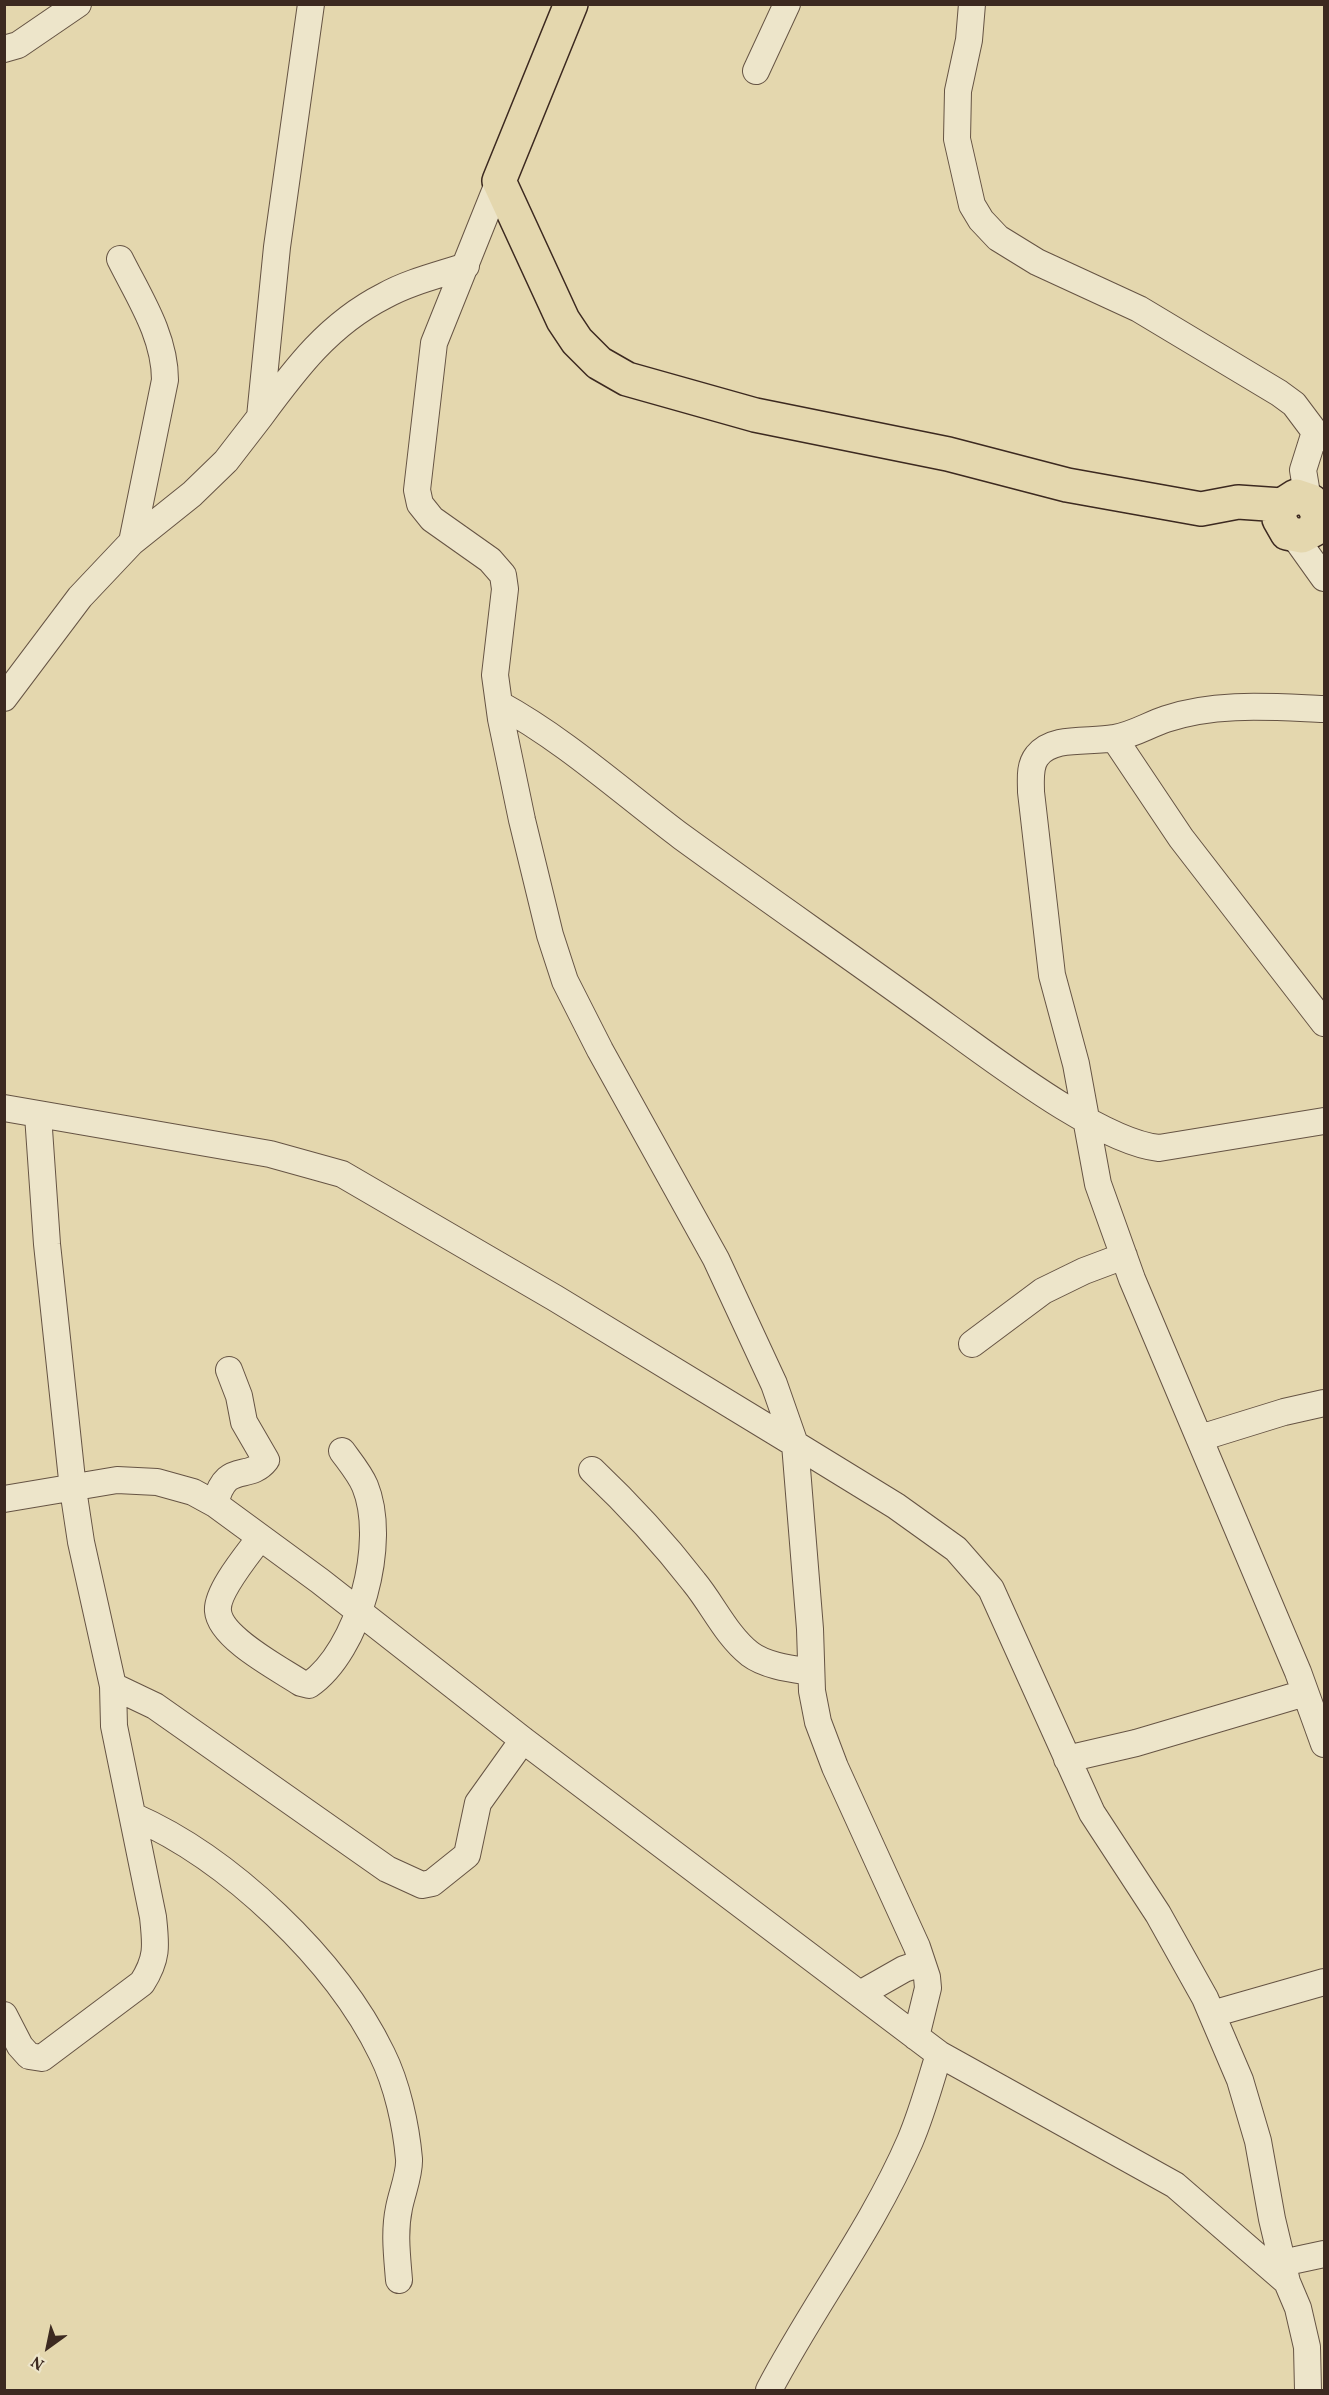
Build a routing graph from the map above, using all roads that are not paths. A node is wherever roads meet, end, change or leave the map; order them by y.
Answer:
1 (78, 4) edge
2 (312, 4) edge
3 (571, 4) edge
4 (787, 4) edge
5 (972, 4) edge
6 (4, 49) edge
7 (756, 71) dead end
8 (499, 181) junction
9 (120, 259) dead end
10 (466, 266) junction
11 (260, 417) junction
12 (1320, 435) edge
13 (1305, 509) edge
14 (132, 542) junction
15 (1322, 573) edge
16 (4, 698) edge
17 (499, 704) junction
18 (1324, 709) edge
19 (1114, 738) junction
20 (1324, 1023) edge
21 (4, 1108) edge
22 (38, 1114) junction
23 (1086, 1118) junction
24 (1324, 1121) edge
25 (1124, 1256) junction
26 (972, 1344) dead end
27 (230, 1370) dead end
28 (1324, 1403) edge
29 (1200, 1438) junction
30 (795, 1444) junction
31 (342, 1451) dead end
32 (592, 1470) dead end
33 (73, 1489) junction
34 (4, 1499) edge
35 (215, 1504) junction
36 (260, 1539) junction
37 (359, 1611) junction
38 (811, 1672) junction
39 (113, 1686) junction
40 (1305, 1693) junction
41 (523, 1740) junction
42 (1324, 1744) edge
43 (1067, 1759) junction
44 (133, 1816) junction
45 (922, 1963) junction
46 (1324, 1982) edge
47 (860, 1994) junction
48 (1212, 2014) junction
49 (4, 2015) edge
50 (916, 2037) junction
51 (939, 2054) junction
52 (1324, 2254) edge
53 (1285, 2273) junction
54 (399, 2280) dead end
55 (769, 2391) edge
56 (1308, 2391) edge

1 - 6 street
2 - 11 street
3 - 8 main road
4 - 7 street
5 - 12 street
8 - 10 street
8 - 13 main road
9 - 14 street
10 - 11 street
10 - 17 street
11 - 14 street
12 - 13 street
13 - 15 street
14 - 16 street
17 - 23 street
17 - 30 street
18 - 19 street
19 - 20 street
19 - 23 street
21 - 22 street
22 - 30 street
22 - 33 street
23 - 24 street
23 - 25 street
25 - 26 street
25 - 29 street
27 - 35 street
28 - 29 street
29 - 40 street
30 - 38 street
30 - 43 street
31 - 37 street
32 - 38 street
33 - 34 street
33 - 35 street
33 - 39 street
35 - 36 street
36 - 37 street
36 - 37 street
37 - 41 street
38 - 45 street
39 - 41 street
39 - 44 street
40 - 42 street
40 - 43 street
41 - 47 street
43 - 48 street
44 - 49 street
44 - 54 street
45 - 47 street
45 - 50 street
46 - 48 street
47 - 50 street
48 - 53 street
50 - 51 street
51 - 53 street
51 - 55 street
52 - 53 street
53 - 56 street

